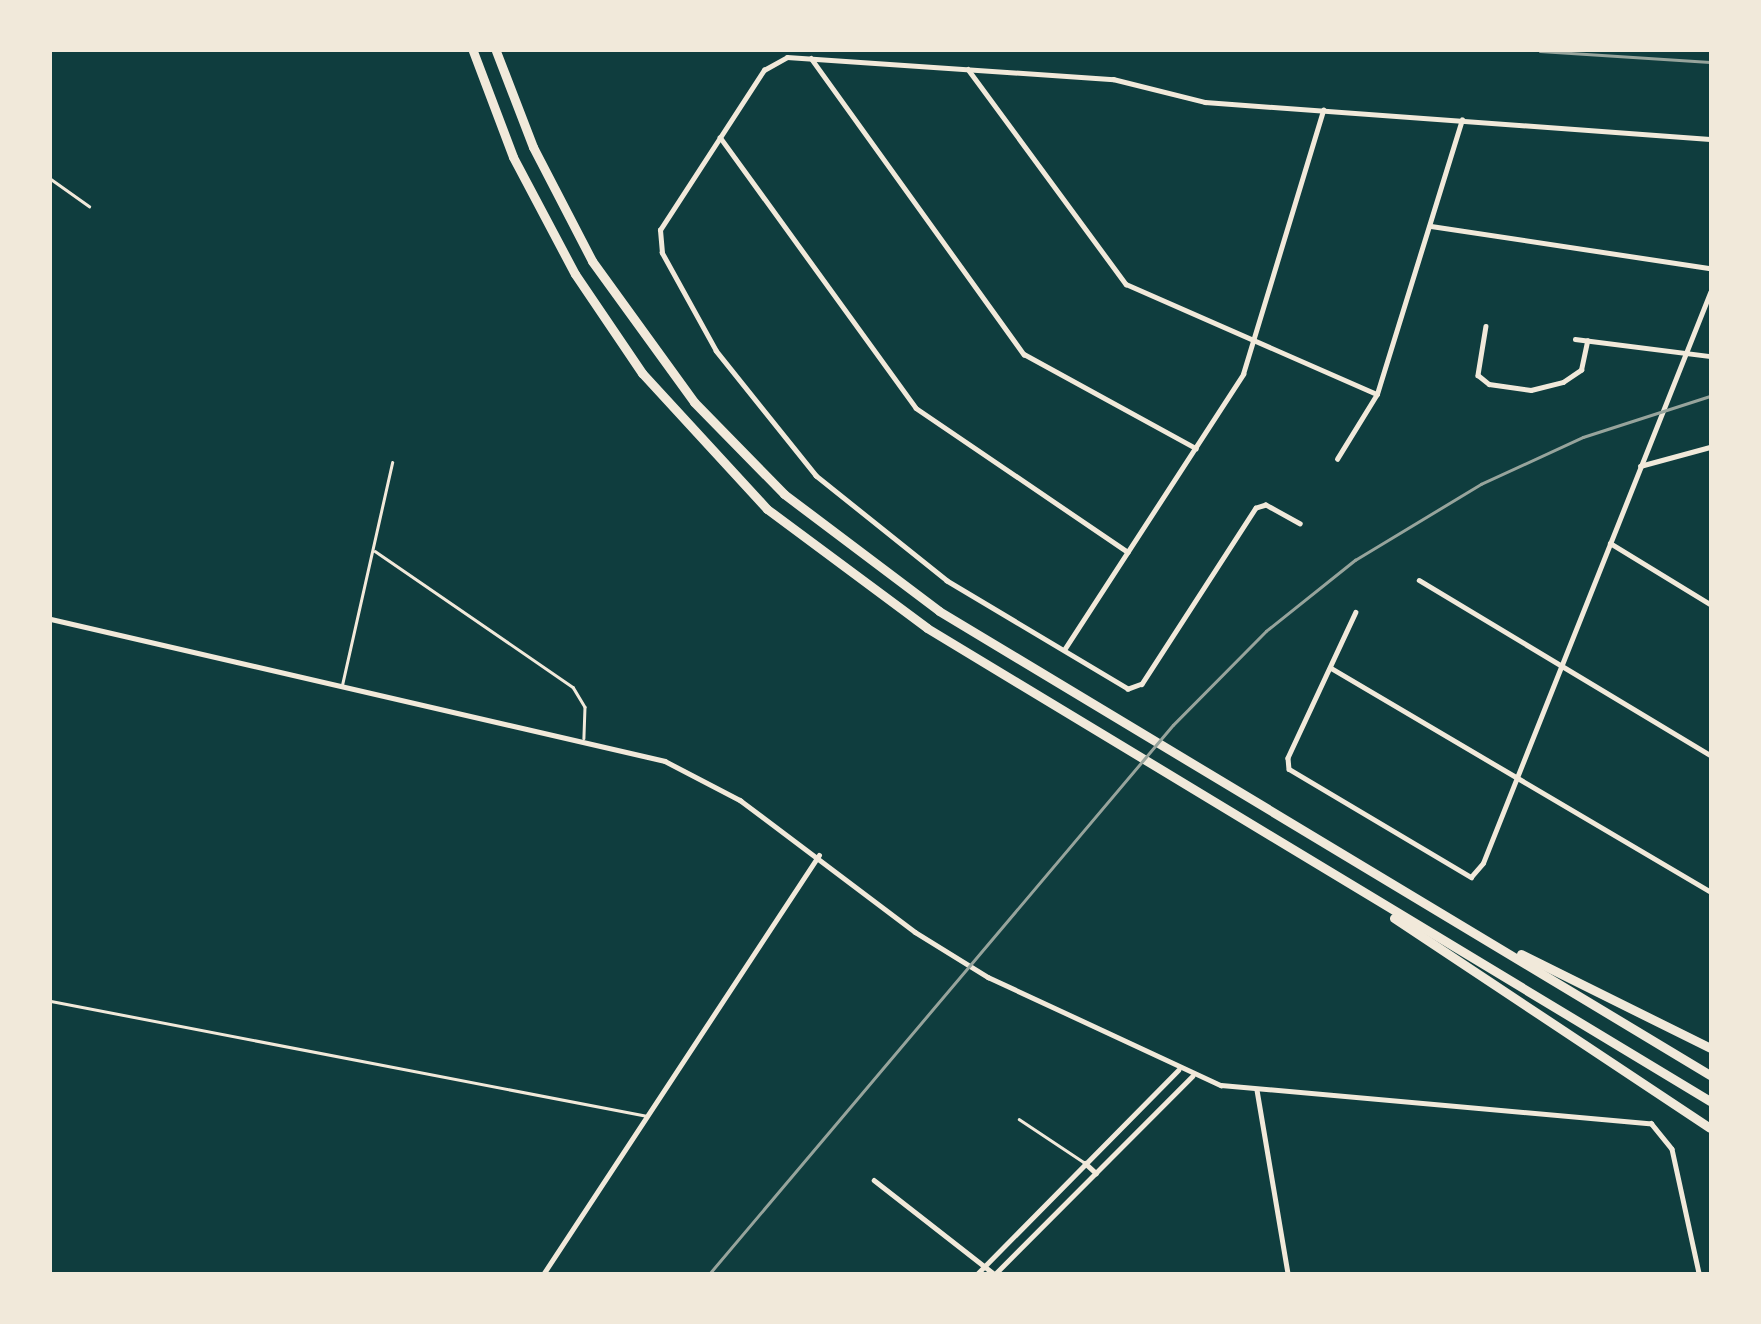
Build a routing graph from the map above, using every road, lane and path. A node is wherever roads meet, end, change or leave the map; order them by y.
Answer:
1 (473, 51) edge
2 (496, 51) edge
3 (811, 58) junction
4 (968, 69) junction
5 (1323, 110) junction
6 (1462, 120) junction
7 (720, 138) junction
8 (1710, 139) edge
9 (51, 180) edge
10 (89, 206) dead end
11 (1431, 226) junction
12 (1710, 268) edge
13 (1710, 293) edge
14 (1486, 326) dead end
15 (1575, 339) dead end
16 (1254, 340) junction
17 (1587, 341) junction
18 (1685, 355) junction
19 (1710, 356) edge
20 (1377, 394) junction
21 (1710, 447) edge
22 (1196, 448) junction
23 (1337, 459) dead end
24 (392, 463) dead end
25 (1640, 466) junction
26 (1300, 524) dead end
27 (1610, 543) junction
28 (375, 551) junction
29 (1128, 552) junction
30 (1419, 580) dead end
31 (1710, 603) edge
32 (1356, 612) dead end
33 (51, 619) edge
34 (1064, 650) junction
35 (1561, 666) junction
36 (1331, 668) junction
37 (342, 685) junction
38 (584, 738) junction
39 (1710, 755) edge
40 (1517, 776) junction
41 (819, 855) junction
42 (1342, 880) junction
43 (1710, 891) edge
44 (1499, 947) junction
45 (51, 1001) edge
46 (1710, 1048) edge
47 (1178, 1070) junction
48 (1710, 1075) edge
49 (1192, 1076) junction
50 (1257, 1090) junction
51 (1710, 1101) edge
52 (647, 1116) junction
53 (1019, 1119) dead end
54 (1710, 1128) edge
55 (1085, 1163) junction
56 (1096, 1173) junction
57 (874, 1180) dead end
58 (984, 1266) junction
59 (544, 1273) edge
60 (978, 1273) edge
61 (995, 1273) edge
62 (1288, 1273) edge
63 (1699, 1273) edge

1 - 42 highway
2 - 44 highway
3 - 4 street
3 - 7 street
3 - 22 street
4 - 5 street
4 - 16 street
5 - 6 street
5 - 16 street
6 - 8 street
6 - 11 street
7 - 29 street
7 - 34 street
9 - 10 lane
11 - 12 street
11 - 20 street
13 - 18 street
14 - 17 street
15 - 17 street
16 - 20 street
16 - 22 street
17 - 18 street
18 - 19 street
18 - 25 street
20 - 23 street
21 - 25 street
22 - 29 street
24 - 28 lane
25 - 27 street
26 - 34 street
27 - 31 street
27 - 35 street
28 - 37 lane
28 - 38 lane
29 - 34 street
30 - 35 street
32 - 36 street
33 - 37 street
35 - 39 street
35 - 40 street
36 - 40 street
36 - 40 street
37 - 38 street
38 - 41 street
40 - 43 street
41 - 47 street
41 - 52 street
42 - 51 highway
42 - 54 highway
44 - 46 highway
44 - 48 highway
45 - 52 lane
47 - 49 street
47 - 55 street
49 - 50 street
49 - 56 street
50 - 62 street
50 - 63 street
52 - 59 street
53 - 55 lane
55 - 56 street
55 - 58 street
56 - 61 street
57 - 58 street
58 - 60 street
58 - 61 street

